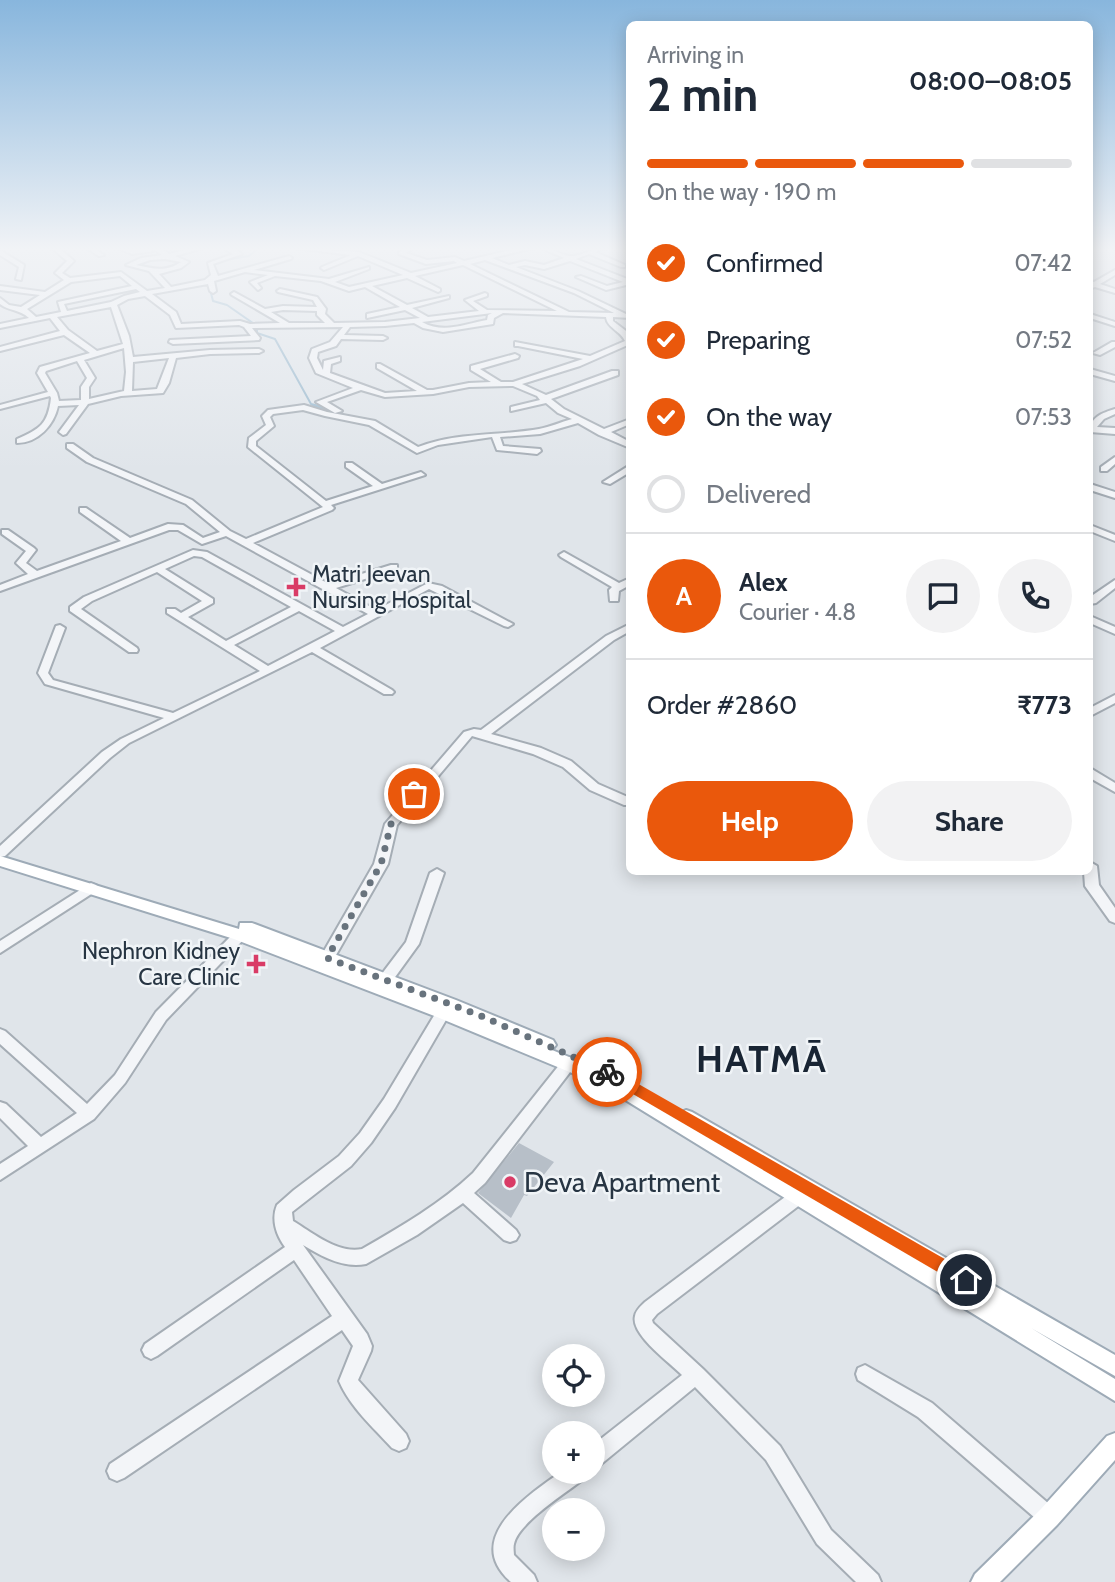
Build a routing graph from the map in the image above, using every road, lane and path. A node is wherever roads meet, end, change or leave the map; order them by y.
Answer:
1 (20, 322) edge
2 (57, 322) edge
3 (120, 322) edge
4 (176, 322) edge
5 (282, 322) edge
6 (329, 322) edge
7 (410, 322) edge
8 (418, 322) edge
9 (422, 322) edge
10 (438, 322) edge
11 (489, 322) edge
12 (610, 322) edge
13 (286, 324) junction
14 (332, 325) junction
15 (426, 325) junction
16 (0, 326) edge
17 (249, 326) junction
18 (344, 331) junction
19 (65, 332) junction
20 (626, 335) edge
21 (383, 338) dead end
22 (209, 340) junction
23 (173, 342) dead end
24 (518, 344) dead end
25 (626, 344) edge
26 (1115, 344) edge
27 (125, 345) junction
28 (617, 348) junction
29 (0, 349) edge
30 (626, 350) edge
31 (259, 351) dead end
32 (210, 352) junction
33 (1094, 352) edge
34 (95, 353) junction
35 (173, 356) junction
36 (514, 356) dead end
37 (79, 358) junction
38 (592, 358) junction
39 (337, 359) dead end
40 (129, 360) junction
41 (1093, 360) edge
42 (380, 366) dead end
43 (1093, 372) edge
44 (615, 373) dead end
45 (326, 374) junction
46 (1115, 379) edge
47 (499, 384) junction
48 (514, 384) junction
49 (360, 388) junction
50 (425, 392) junction
51 (54, 393) junction
52 (128, 393) junction
53 (544, 400) junction
54 (85, 402) junction
55 (55, 404) junction
56 (0, 407) edge
57 (514, 409) dead end
58 (1115, 411) edge
59 (365, 418) dead end
60 (579, 420) junction
61 (626, 423) edge
62 (1093, 426) edge
63 (1094, 430) edge
64 (1115, 431) edge
65 (64, 432) dead end
66 (602, 433) junction
67 (495, 435) junction
68 (20, 441) dead end
69 (626, 443) edge
70 (70, 446) dead end
71 (537, 450) dead end
72 (1115, 460) edge
73 (349, 465) dead end
74 (1104, 469) dead end
75 (626, 470) edge
76 (421, 475) dead end
77 (607, 482) dead end
78 (380, 487) junction
79 (1093, 489) edge
80 (1115, 495) edge
81 (325, 504) junction
82 (83, 510) dead end
83 (1093, 529) edge
84 (5, 532) dead end
85 (227, 533) junction
86 (1115, 538) edge
87 (128, 541) junction
88 (245, 543) junction
89 (564, 555) dead end
90 (394, 566) dead end
91 (158, 568) junction
92 (35, 575) junction
93 (626, 583) edge
94 (1115, 583) edge
95 (617, 586) junction
96 (0, 588) edge
97 (327, 588) junction
98 (614, 600) dead end
99 (1093, 600) edge
100 (299, 607) junction
101 (374, 613) junction
102 (1093, 621) edge
103 (508, 624) dead end
104 (60, 628) dead end
105 (626, 629) edge
106 (342, 631) junction
107 (1115, 631) edge
108 (226, 645) junction
109 (313, 648) junction
110 (132, 650) dead end
111 (268, 671) junction
112 (388, 692) dead end
113 (1115, 698) edge
114 (1093, 711) edge
115 (171, 716) junction
116 (482, 735) junction
117 (1093, 774) edge
118 (1115, 788) edge
119 (626, 801) edge
120 (0, 854) edge
121 (0, 861) edge
122 (437, 873) dead end
123 (1090, 875) edge
124 (91, 888) junction
125 (1115, 918) edge
126 (240, 935) junction
127 (0, 948) edge
128 (327, 958) junction
129 (382, 984) junction
130 (443, 1013) junction
131 (0, 1035) edge
132 (569, 1063) junction
133 (0, 1108) edge
134 (88, 1114) junction
135 (40, 1147) junction
136 (0, 1173) edge
137 (463, 1194) junction
138 (799, 1196) junction
139 (283, 1224) junction
140 (510, 1235) dead end
141 (296, 1249) junction
142 (344, 1318) junction
143 (151, 1350) dead end
144 (1115, 1366) edge
145 (865, 1374) dead end
146 (696, 1375) junction
147 (1115, 1391) edge
148 (398, 1441) dead end
149 (1115, 1444) edge
150 (605, 1448) edge
151 (117, 1471) dead end
152 (562, 1484) edge
153 (1049, 1517) junction
154 (527, 1582) edge
155 (871, 1582) edge
156 (983, 1582) edge

1 - 16 street
2 - 19 street
3 - 27 street
4 - 17 street
5 - 13 street
6 - 14 street
7 - 18 street
8 - 15 street
9 - 15 street
10 - 15 street
11 - 15 street
12 - 20 street
13 - 14 street
13 - 17 street
14 - 18 street
17 - 22 street
18 - 21 street
18 - 45 street
19 - 29 street
19 - 34 street
22 - 23 street
22 - 32 street
24 - 38 street
25 - 28 street
26 - 33 street
27 - 34 street
27 - 40 street
28 - 30 street
28 - 38 street
31 - 32 street
32 - 35 street
33 - 41 street
34 - 37 street
35 - 40 street
35 - 52 street
36 - 47 street
37 - 51 street
37 - 54 street
38 - 48 street
39 - 45 street
40 - 52 street
42 - 50 street
43 - 46 street
44 - 53 street
45 - 49 street
47 - 48 street
47 - 50 street
48 - 53 street
49 - 50 street
49 - 59 street
51 - 55 street
51 - 56 street
52 - 54 street
53 - 57 street
53 - 60 street
54 - 55 street
54 - 65 street
55 - 68 street
58 - 62 street
60 - 66 street
60 - 67 street
61 - 66 street
63 - 64 street
66 - 69 street
67 - 71 street
67 - 81 street
70 - 85 street
72 - 74 street
73 - 78 street
75 - 77 street
76 - 78 street
78 - 81 street
79 - 80 street
81 - 88 street
82 - 87 street
83 - 86 street
84 - 92 street
85 - 87 street
85 - 88 street
87 - 92 street
88 - 97 street
89 - 95 street
90 - 97 street
91 - 100 street
91 - 108 street
91 - 110 street
92 - 96 street
93 - 95 street
94 - 99 street
95 - 98 street
97 - 101 street
100 - 106 street
100 - 108 street
101 - 103 street
101 - 106 street
102 - 107 street
104 - 115 street
105 - 116 street
106 - 109 street
108 - 111 street
109 - 111 street
109 - 112 street
111 - 115 street
113 - 114 street
115 - 120 street
116 - 119 street
116 - 128 street
117 - 118 street
120 - 128 main road
121 - 124 main road
122 - 129 street
123 - 125 street
124 - 126 main road
124 - 127 street
126 - 129 main road
126 - 134 street
128 - 129 main road
129 - 130 main road
129 - 144 main road
130 - 132 main road
130 - 139 street
131 - 134 street
132 - 137 street
132 - 138 main road
133 - 135 street
134 - 135 street
135 - 136 street
137 - 139 street
137 - 140 street
138 - 146 street
138 - 147 main road
139 - 141 street
141 - 142 street
141 - 143 street
142 - 148 street
142 - 151 street
145 - 153 street
146 - 150 street
146 - 155 street
149 - 153 main road
152 - 154 street
153 - 156 main road

